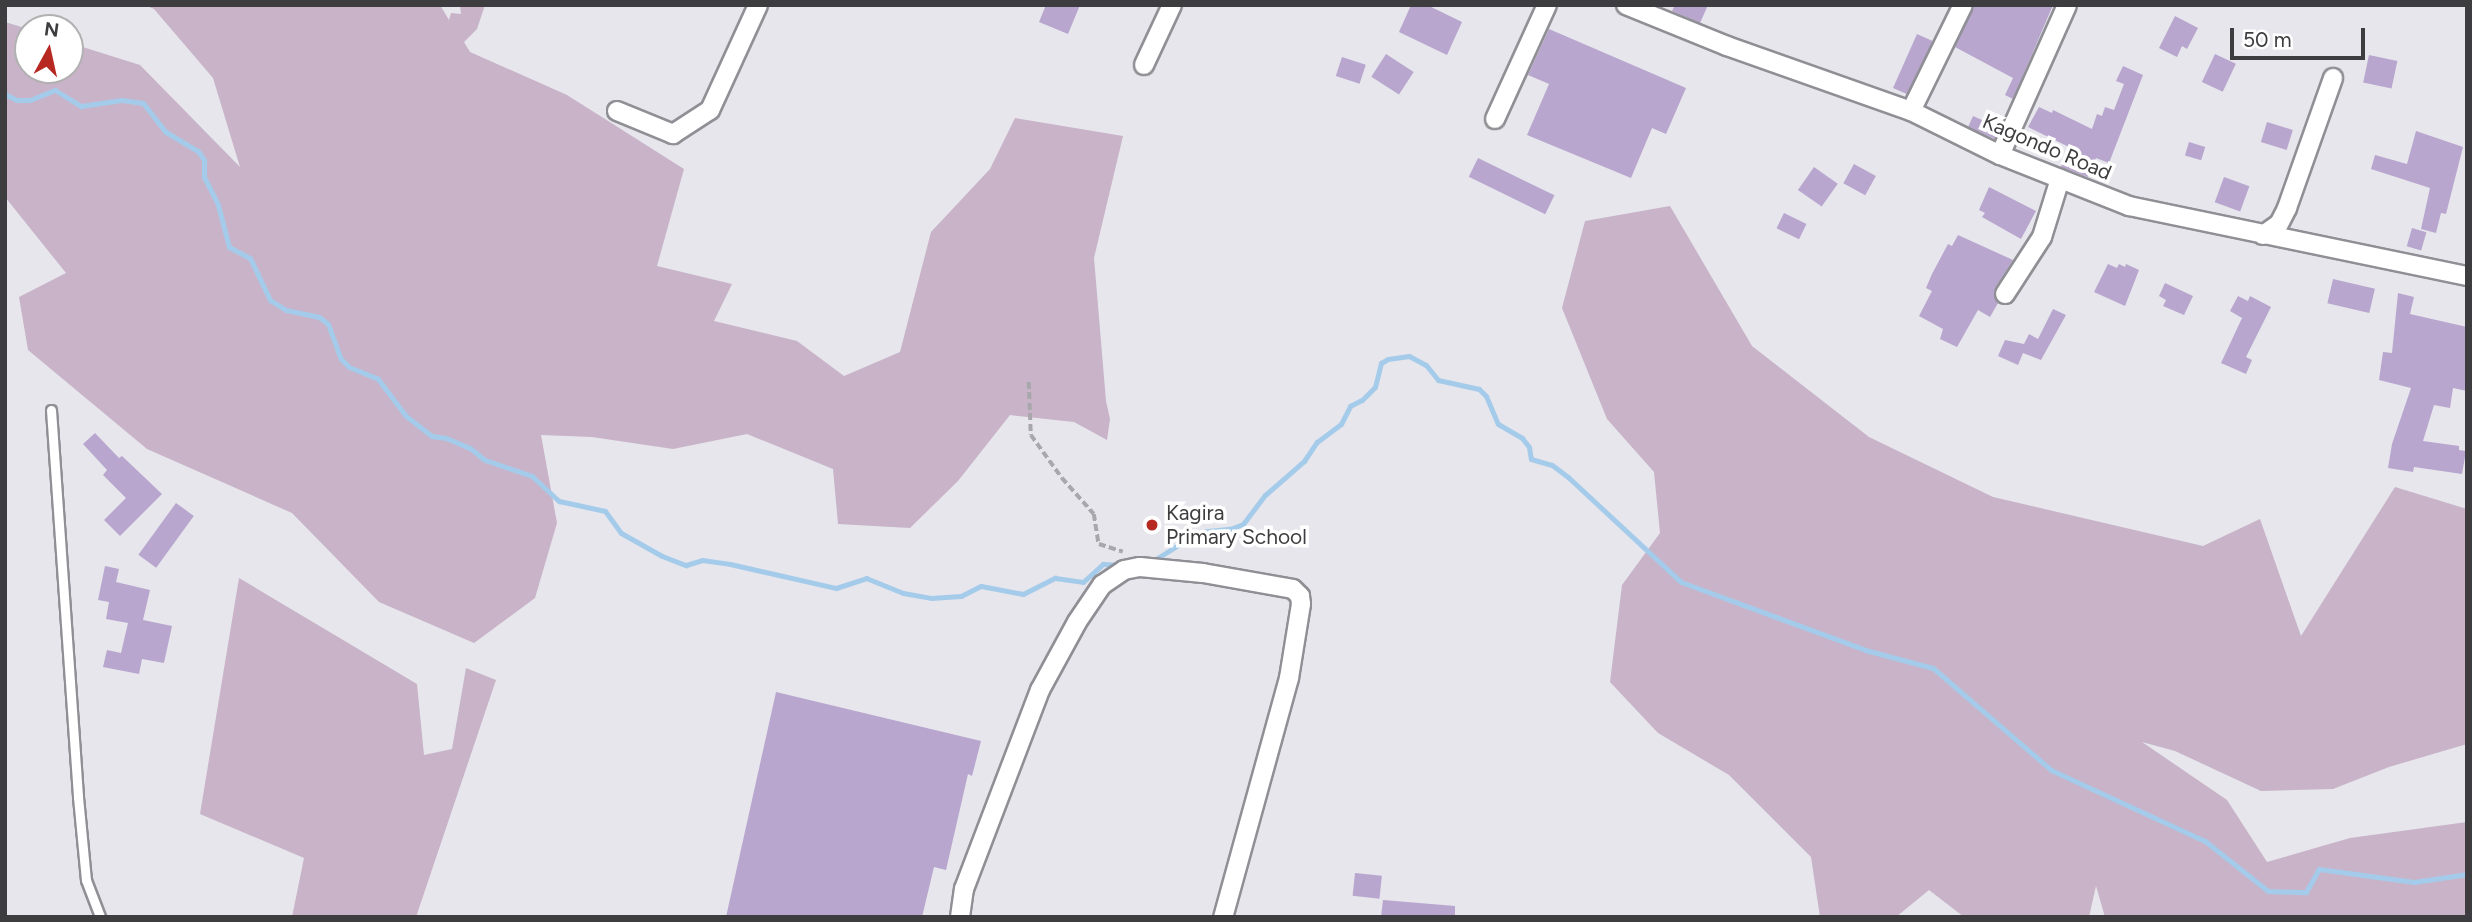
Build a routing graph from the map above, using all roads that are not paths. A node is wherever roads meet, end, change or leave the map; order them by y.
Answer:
1 (758, 5) edge
2 (1172, 5) edge
3 (1547, 5) edge
4 (1626, 5) edge
5 (1963, 5) edge
6 (2067, 5) edge
7 (1144, 65) dead end
8 (2333, 78) dead end
9 (617, 111) dead end
10 (1911, 111) junction
11 (1495, 119) dead end
12 (2000, 155) junction
13 (2060, 179) junction
14 (2263, 235) junction
15 (2467, 276) edge
16 (2005, 294) dead end
17 (51, 410) dead end
18 (100, 917) edge
19 (960, 917) edge
20 (1223, 917) edge

1 - 9 street
2 - 7 street
3 - 11 street
4 - 10 street, Kagondo Road
5 - 10 street
6 - 12 street
8 - 14 street
10 - 12 street, Kagondo Road
12 - 13 street, Kagondo Road
13 - 14 street, Kagondo Road
13 - 16 street
14 - 15 street, Kagondo Road
17 - 18 lane
19 - 20 street

